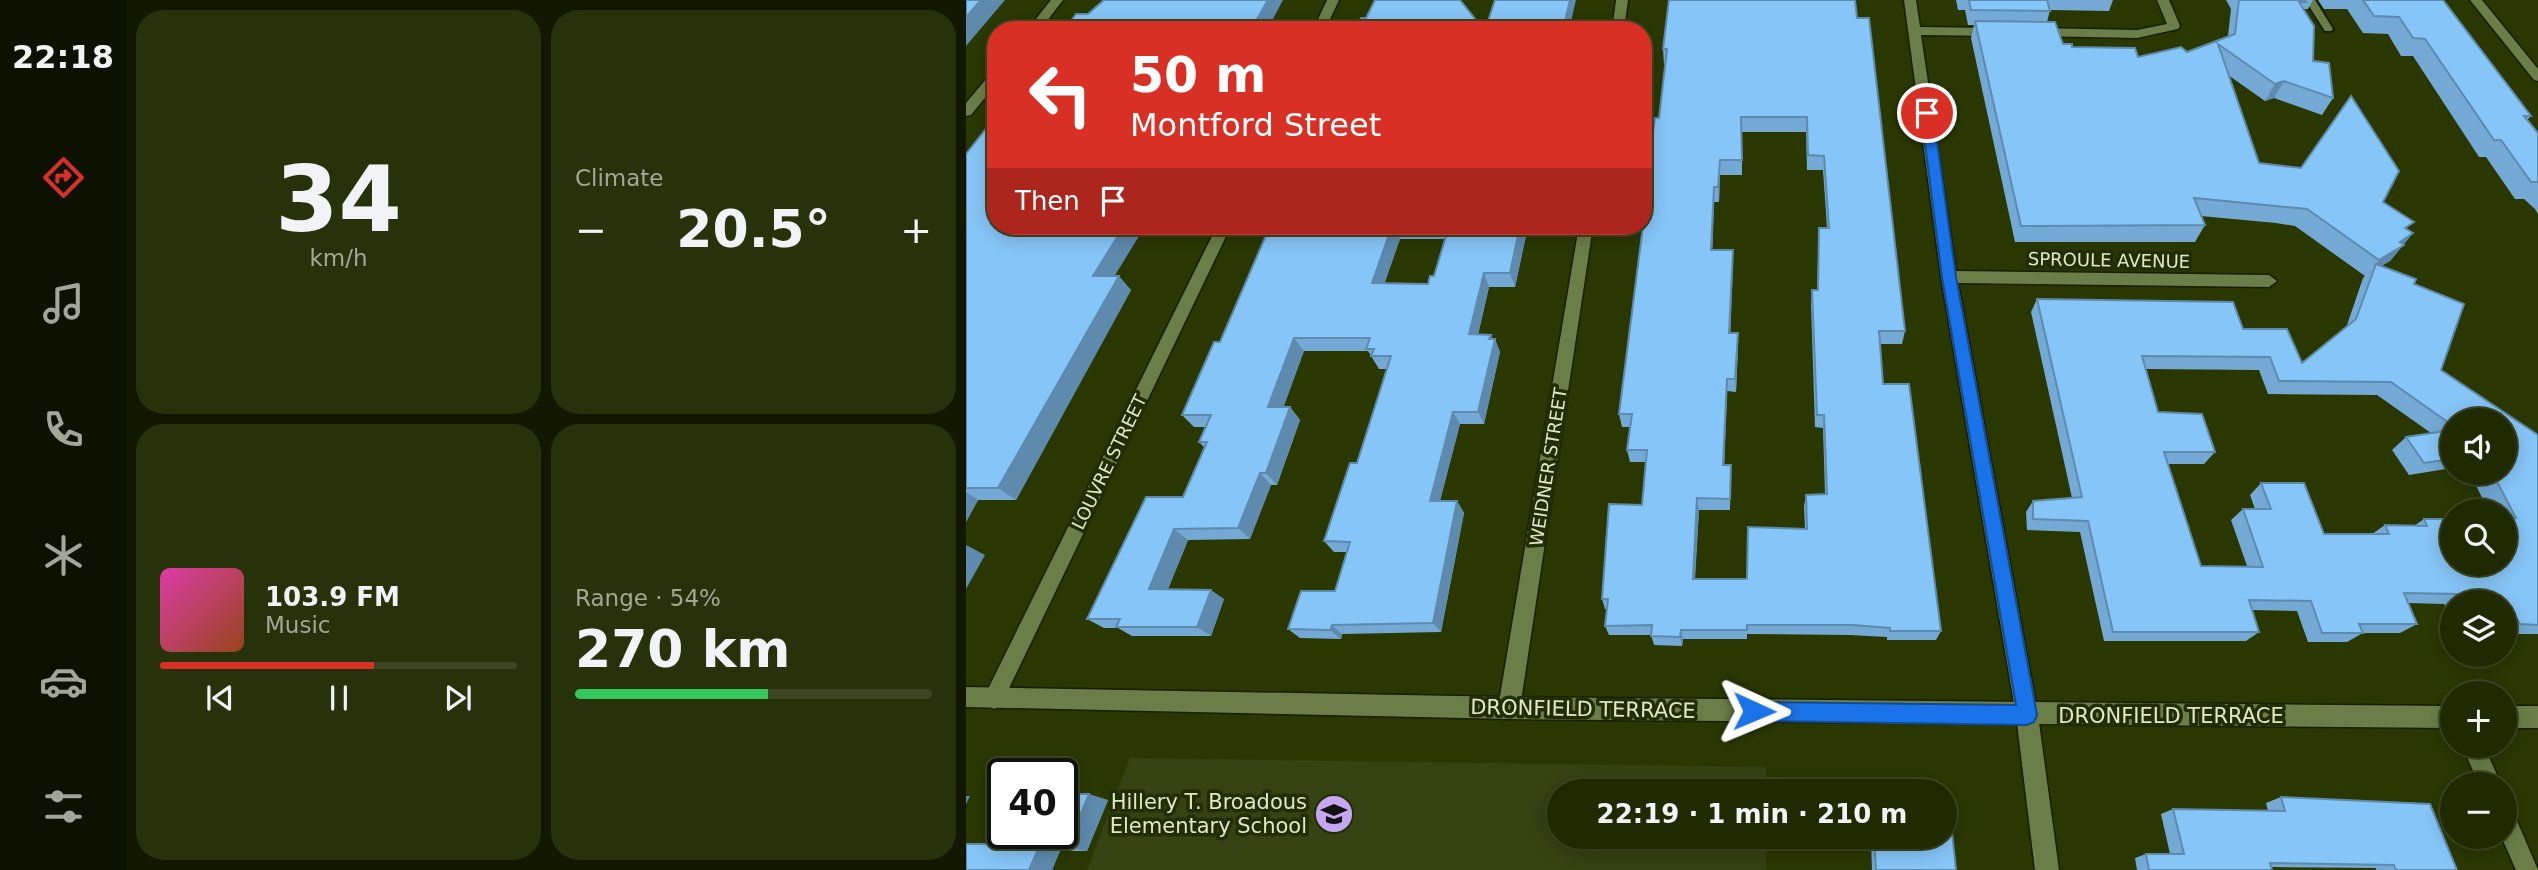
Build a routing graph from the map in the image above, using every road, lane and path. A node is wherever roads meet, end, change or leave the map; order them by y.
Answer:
1 (1057, 0) edge
2 (1334, 0) edge
3 (1622, 0) edge
4 (1910, 0) edge
5 (2163, 0) edge
6 (2310, 0) edge
7 (2476, 0) edge
8 (1040, 21) edge
9 (1324, 21) edge
10 (1619, 21) edge
11 (2328, 29) dead end
12 (1916, 32) junction
13 (2014, 32) edge
14 (2028, 32) edge
15 (2538, 77) edge
16 (987, 86) edge
17 (966, 112) edge
18 (1220, 235) edge
19 (1585, 235) edge
20 (1949, 277) junction
21 (2269, 281) dead end
22 (966, 698) edge
23 (994, 698) junction
24 (1509, 708) junction
25 (2027, 715) junction
26 (2440, 717) edge
27 (2517, 717) edge
28 (2538, 718) edge
29 (2517, 846) edge
30 (2047, 870) edge
31 (2528, 870) edge

1 - 8 street
2 - 9 street
3 - 10 street
4 - 12 street
5 - 14 street
6 - 11 lane
7 - 15 street
12 - 13 street
12 - 20 street
16 - 17 street
18 - 23 street, LOUVRE STREET
19 - 24 street, WEIDNER STREET
20 - 21 street, SPROULE AVENUE
20 - 25 street
22 - 23 street, DRONFIELD TERRACE
23 - 24 street, DRONFIELD TERRACE
24 - 25 street, DRONFIELD TERRACE
25 - 26 street, DRONFIELD TERRACE
25 - 30 street
27 - 28 street
29 - 31 street

